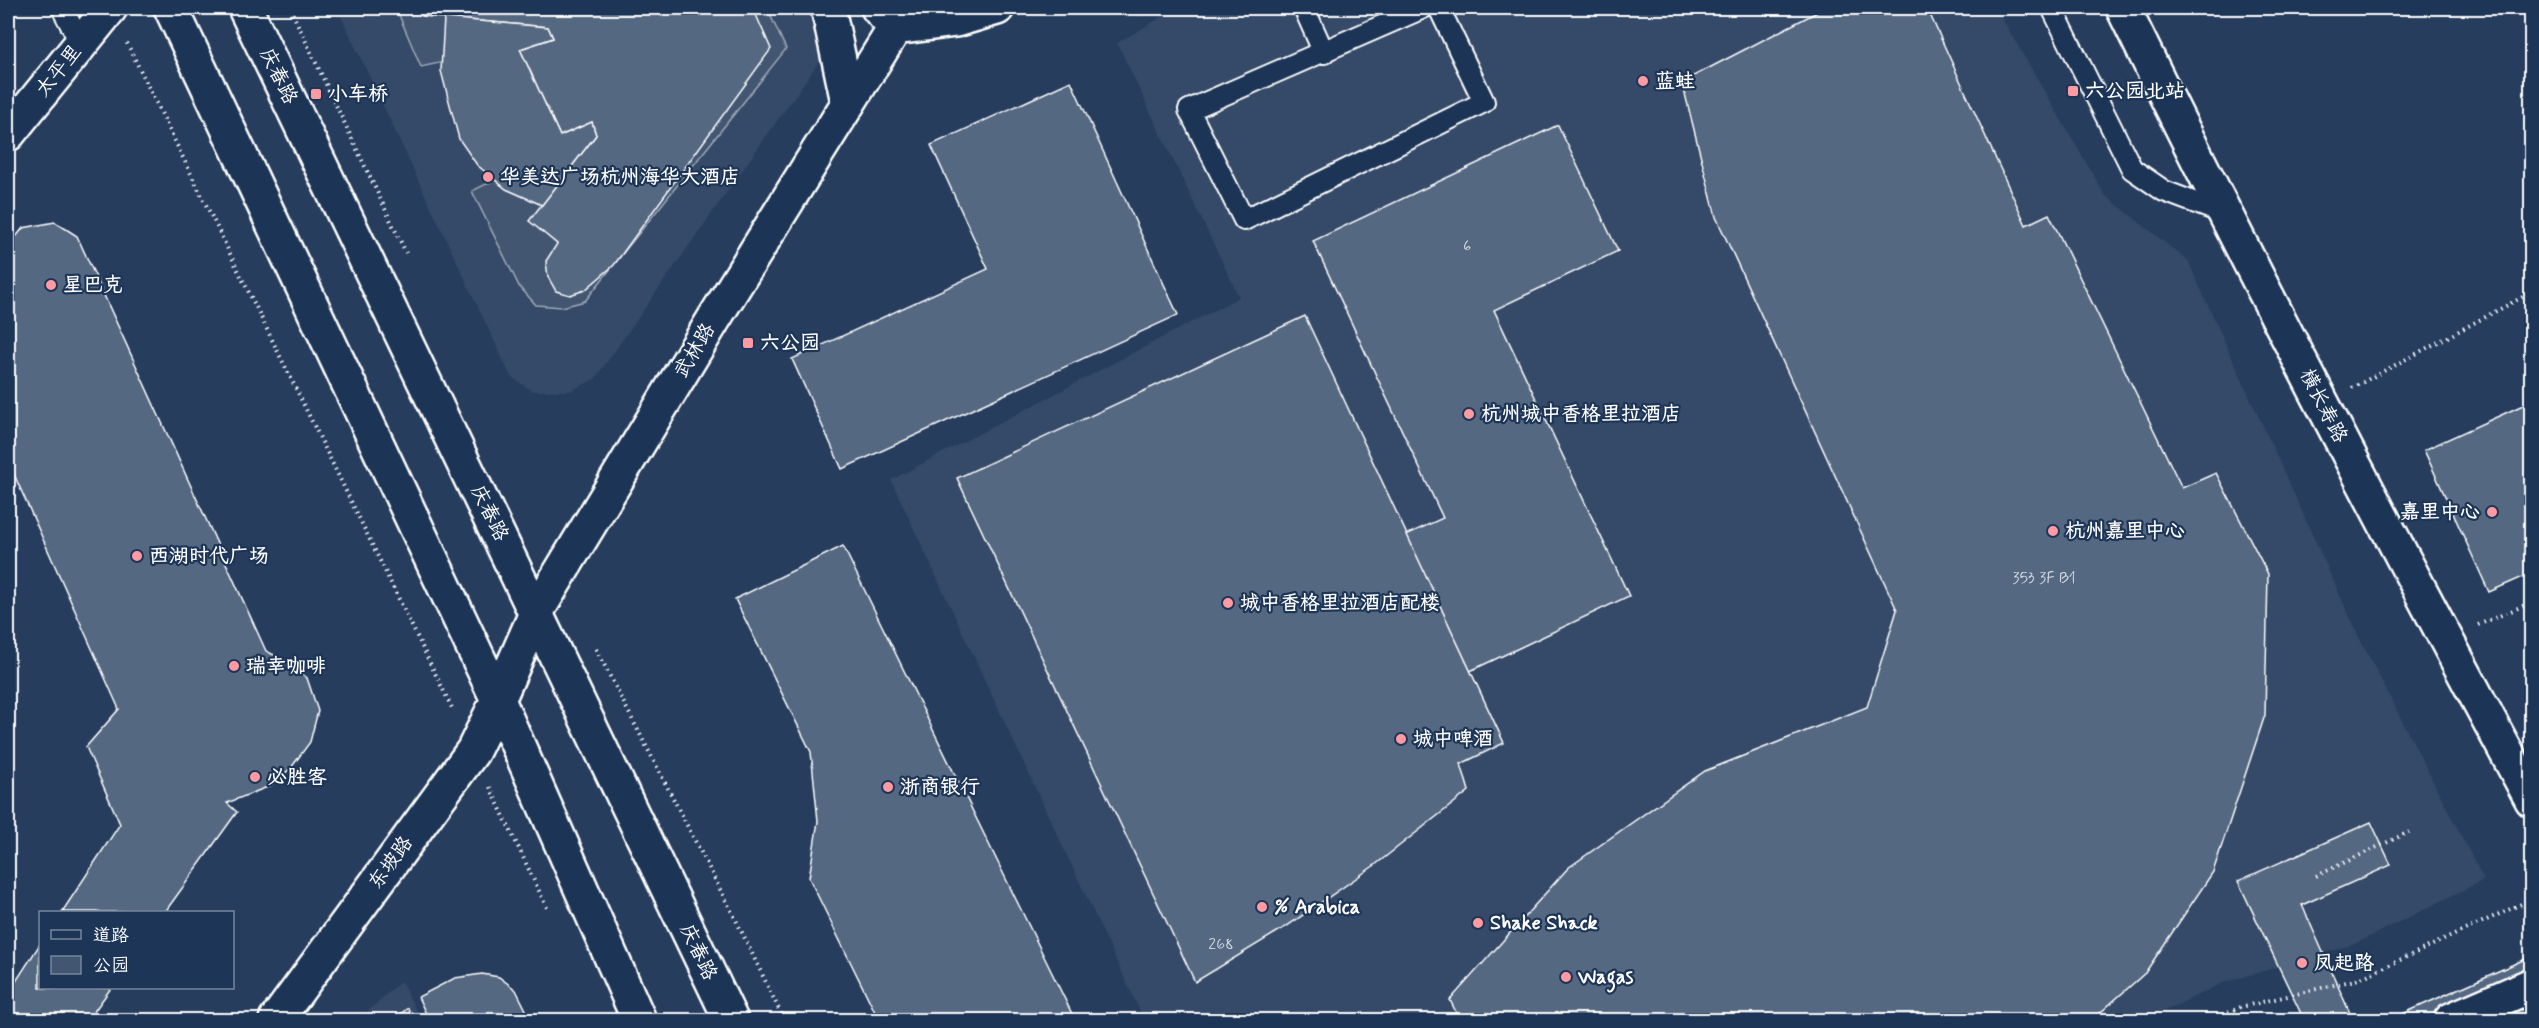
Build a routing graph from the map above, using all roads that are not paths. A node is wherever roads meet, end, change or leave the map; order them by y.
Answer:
1 (62, 8) edge
2 (110, 8) edge
3 (171, 8) edge
4 (245, 8) edge
5 (828, 8) edge
6 (997, 8) edge
7 (1304, 8) edge
8 (1423, 8) edge
9 (1439, 8) edge
10 (2052, 8) edge
11 (2123, 8) edge
12 (891, 14) edge
13 (81, 44) junction
14 (1324, 53) junction
15 (848, 102) junction
16 (8, 134) edge
17 (2225, 214) junction
18 (537, 611) junction
19 (498, 700) junction
20 (2532, 800) edge
21 (2532, 985) edge
22 (276, 1020) edge
23 (639, 1020) edge
24 (731, 1020) edge
25 (2451, 1020) edge

1 - 13 lane
2 - 13 street, 太平里
3 - 19 street
4 - 18 street, 庆春路
5 - 15 street
6 - 12 street
7 - 14 lane
8 - 14 lane
9 - 14 lane
10 - 17 lane
11 - 17 street, 横长寿路
12 - 15 street, 武林路
13 - 16 street, 太平里
15 - 18 street, 武林路
17 - 20 street, 横长寿路
18 - 19 street, 武林路
18 - 24 street, 庆春路
19 - 22 street, 东坡路
19 - 23 street
21 - 25 street

